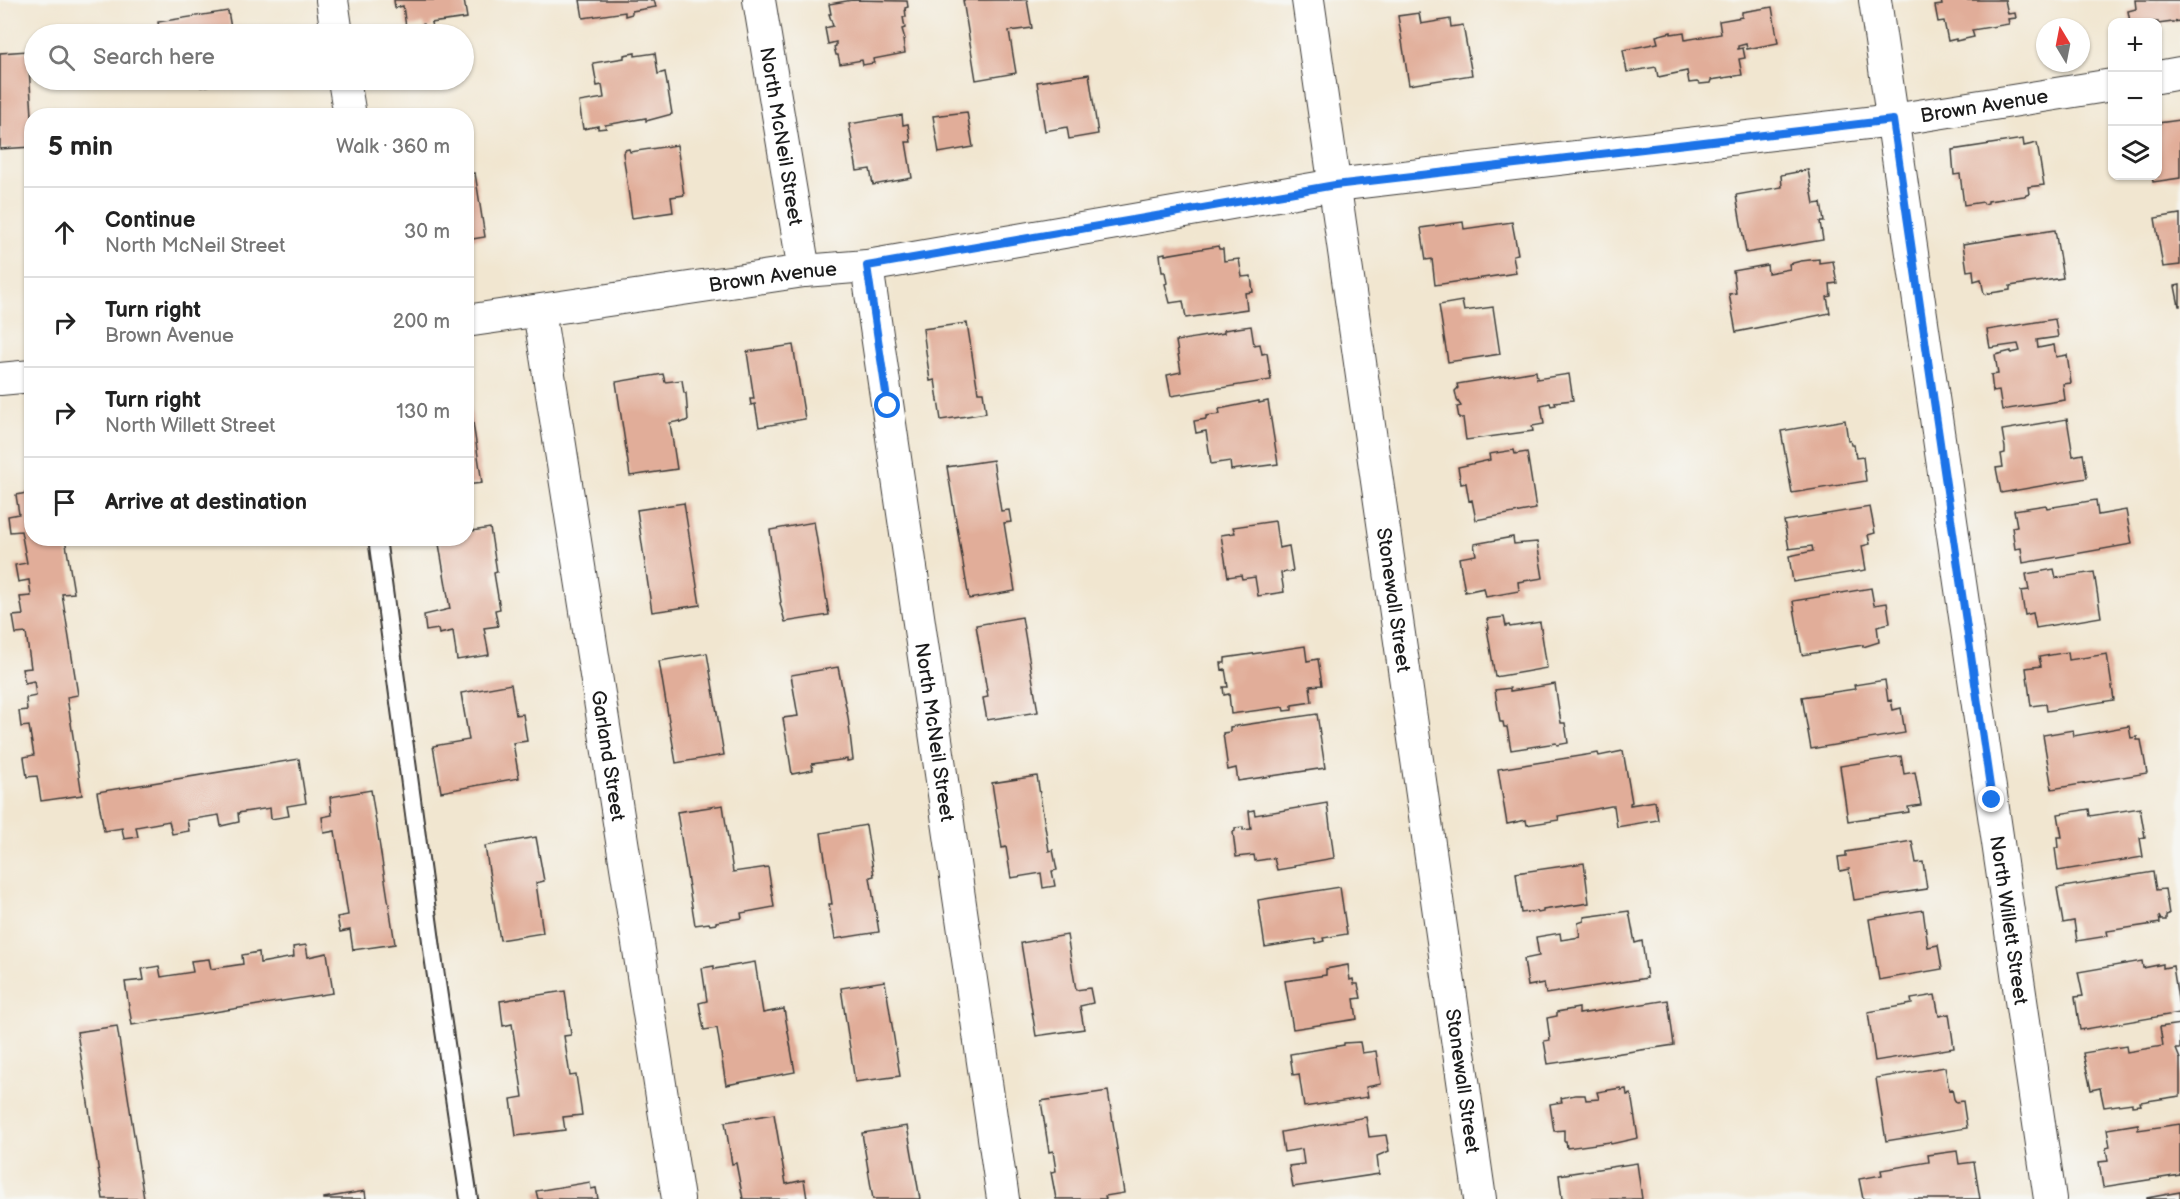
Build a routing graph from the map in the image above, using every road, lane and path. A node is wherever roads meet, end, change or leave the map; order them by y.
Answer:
1 (332, 0) edge
2 (759, 0) edge
3 (1308, 0) edge
4 (1875, 0) edge
5 (336, 24) edge
6 (2180, 74) edge
7 (2162, 76) edge
8 (2108, 86) edge
9 (346, 90) edge
10 (349, 108) edge
11 (1893, 120) junction
12 (1335, 185) junction
13 (867, 266) junction
14 (804, 271) junction
15 (539, 311) junction
16 (474, 320) edge
17 (24, 377) edge
18 (0, 380) edge
19 (378, 546) edge
20 (470, 1199) edge
21 (678, 1199) edge
22 (1003, 1199) edge
23 (1480, 1199) edge
24 (2050, 1199) edge

1 - 5 street
2 - 14 street, North McNeil Street
3 - 12 street, Stonewall Street
4 - 11 street, North Willett Street
6 - 7 street
8 - 11 street, Brown Avenue
9 - 10 street
11 - 12 street, Brown Avenue
11 - 24 street, North Willett Street
12 - 13 street, Brown Avenue
12 - 23 street, Stonewall Street
13 - 14 street, Brown Avenue
13 - 22 street, North McNeil Street
14 - 15 street, Brown Avenue
15 - 16 street, Brown Avenue
15 - 21 street, Garland Street
17 - 18 street
19 - 20 lane

